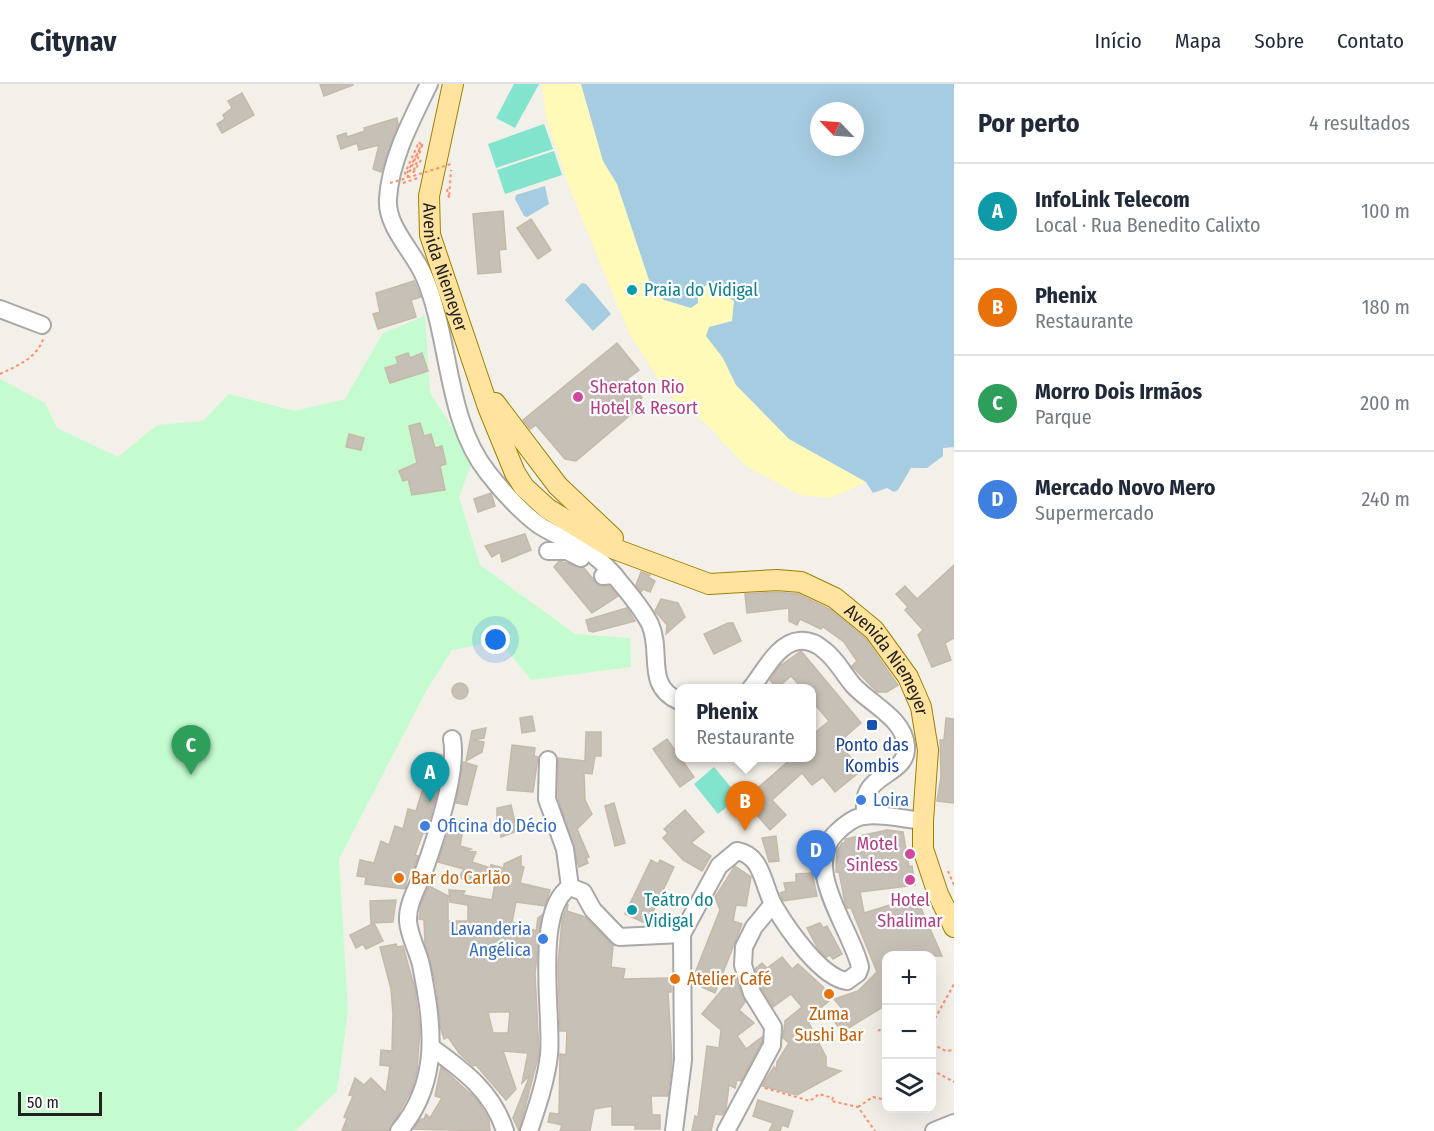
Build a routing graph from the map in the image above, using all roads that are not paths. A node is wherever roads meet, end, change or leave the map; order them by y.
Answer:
1 (429, 84) edge
2 (453, 84) edge
3 (0, 309) edge
4 (42, 325) road end
5 (478, 378) junction
6 (515, 473) junction
7 (558, 486) junction
8 (560, 518) junction
9 (548, 551) dead end
10 (639, 559) junction
11 (614, 575) junction
12 (754, 684) edge
13 (675, 699) edge
14 (452, 739) dead end
15 (548, 760) dead end
16 (865, 816) junction
17 (923, 821) junction
18 (570, 887) junction
19 (773, 904) junction
20 (954, 927) edge
21 (682, 934) junction
22 (431, 1047) junction
23 (954, 1123) edge
24 (399, 1131) edge
25 (505, 1131) edge
26 (528, 1131) edge
27 (675, 1131) edge
28 (726, 1131) edge
29 (934, 1131) edge

1 - 11 street
2 - 5 main road, Avenida Niemeyer
3 - 4 street
5 - 6 main road, Avenida Niemeyer
5 - 7 main road, Avenida Niemeyer
6 - 7 main road
6 - 8 main road, Avenida Niemeyer
7 - 8 main road
7 - 10 main road, Avenida Niemeyer
8 - 10 main road, Avenida Niemeyer
9 - 11 street
10 - 17 main road, Avenida Niemeyer
11 - 13 street
12 - 16 street
14 - 22 street
15 - 18 street
16 - 17 street
16 - 19 street
17 - 20 main road, Avenida Niemeyer
18 - 21 street
18 - 26 street
19 - 21 street
19 - 28 street
21 - 27 street
22 - 24 street
22 - 25 street
23 - 29 street

